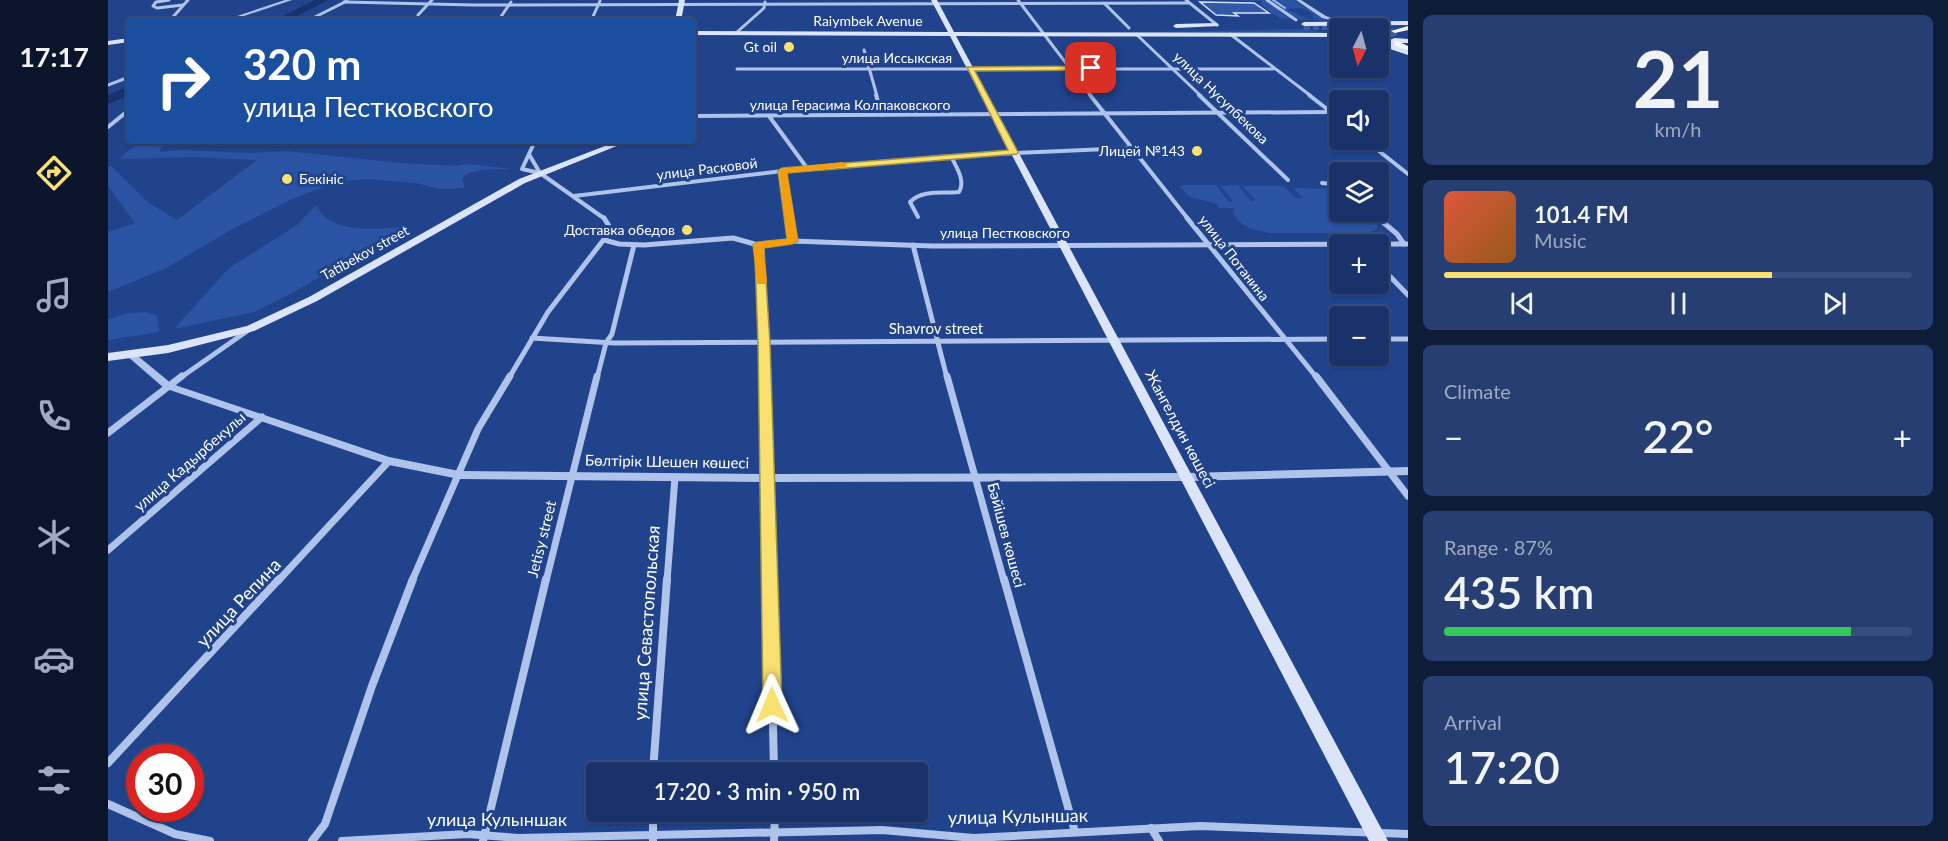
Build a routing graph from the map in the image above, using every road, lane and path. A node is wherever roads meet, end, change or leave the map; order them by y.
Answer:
1 (169, 0) edge
2 (188, 0) edge
3 (290, 0) edge
4 (348, 0) edge
5 (432, 0) edge
6 (512, 0) edge
7 (1267, 0) edge
8 (1298, 0) edge
9 (600, 1) edge
10 (766, 1) edge
11 (934, 1) edge
12 (1019, 1) edge
13 (1102, 1) edge
14 (1187, 1) edge
15 (344, 2) junction
16 (682, 2) edge
17 (510, 4) junction
18 (183, 5) junction
19 (427, 5) junction
20 (418, 15) dead end
21 (177, 18) edge
22 (233, 18) edge
23 (313, 18) edge
24 (500, 18) edge
25 (592, 18) edge
26 (679, 18) edge
27 (1329, 18) edge
28 (1296, 20) dead end
29 (1329, 24) edge
30 (1217, 25) joint
31 (1389, 25) edge
32 (1304, 26) junction
33 (1408, 26) edge
34 (1389, 27) edge
35 (1129, 28) junction
36 (1066, 32) junction
37 (1329, 32) edge
38 (736, 33) junction
39 (951, 33) junction
40 (1043, 33) junction
41 (696, 34) edge
42 (1136, 34) junction
43 (1230, 34) junction
44 (1329, 34) edge
45 (1392, 38) junction
46 (1389, 39) edge
47 (126, 40) edge
48 (108, 43) edge
49 (1408, 43) edge
50 (864, 50) dead end
51 (1070, 68) junction
52 (1173, 68) junction
53 (737, 69) dead end
54 (870, 69) junction
55 (970, 69) junction
56 (1274, 69) junction
57 (126, 78) edge
58 (108, 85) edge
59 (1329, 110) edge
60 (126, 112) edge
61 (1104, 112) junction
62 (1218, 112) junction
63 (1329, 112) edge
64 (993, 114) junction
65 (882, 115) junction
66 (696, 116) edge
67 (769, 116) junction
68 (108, 127) edge
69 (534, 144) edge
70 (618, 144) edge
71 (1130, 148) junction
72 (1378, 150) edge
73 (1014, 152) junction
74 (530, 156) junction
75 (951, 156) junction
76 (807, 168) junction
77 (782, 171) junction
78 (540, 173) junction
79 (1408, 174) edge
80 (1288, 180) dead end
81 (1322, 183) dead end
82 (1329, 184) edge
83 (574, 196) junction
84 (918, 217) dead end
85 (1383, 222) edge
86 (604, 240) junction
87 (792, 241) junction
88 (1207, 244) junction
89 (1329, 244) edge
90 (1389, 244) edge
91 (1406, 244) edge
92 (634, 245) junction
93 (758, 245) junction
94 (914, 245) junction
95 (1063, 245) junction
96 (1389, 275) edge
97 (1408, 295) edge
98 (250, 329) junction
99 (532, 338) junction
100 (1329, 339) edge
101 (1389, 339) edge
102 (1408, 339) edge
103 (1285, 340) junction
104 (937, 341) junction
105 (1115, 342) junction
106 (606, 343) junction
107 (764, 343) junction
108 (130, 354) junction
109 (108, 357) edge
110 (168, 387) junction
111 (262, 417) junction
112 (108, 433) edge
113 (389, 461) junction
114 (1390, 471) junction
115 (1408, 471) edge
116 (459, 475) junction
117 (571, 476) junction
118 (675, 477) junction
119 (1187, 477) junction
120 (768, 478) junction
121 (976, 478) junction
122 (1408, 496) edge
123 (108, 550) edge
124 (654, 762) edge
125 (774, 762) edge
126 (108, 763) edge
127 (108, 804) edge
128 (653, 822) edge
129 (1151, 828) junction
130 (1075, 832) junction
131 (1408, 834) edge
132 (1377, 836) edge
133 (775, 837) edge
134 (484, 838) edge
135 (653, 838) edge
136 (962, 839) edge
137 (210, 841) edge
138 (312, 841) edge
139 (342, 841) edge
140 (1159, 841) edge

1 - 18 street
2 - 18 street
3 - 22 street
4 - 15 street
5 - 19 street
6 - 17 street
7 - 28 street
8 - 27 street
9 - 16 street
9 - 17 street
9 - 25 street
10 - 11 street
10 - 16 street
10 - 38 street
11 - 12 street
11 - 39 main road, Жангелдин көшесі
12 - 13 street
12 - 40 street, улица Потанина
13 - 14 street
13 - 35 street
14 - 30 street
15 - 19 street
15 - 23 street
16 - 26 main road
17 - 19 street
17 - 24 street
18 - 21 street
19 - 20 street
29 - 32 main road, Raiymbek Avenue
30 - 35 main road, Raiymbek Avenue
31 - 33 main road, Raiymbek Avenue
32 - 36 main road, Raiymbek Avenue
32 - 37 main road
33 - 34 main road
33 - 45 main road
35 - 36 main road, Raiymbek Avenue
36 - 40 main road, Raiymbek Avenue
38 - 39 main road, Raiymbek Avenue
38 - 41 main road, Raiymbek Avenue
39 - 40 main road, Raiymbek Avenue
39 - 55 main road, Жангелдин көшесі
40 - 42 main road, Raiymbek Avenue
40 - 51 street, улица Потанина
42 - 43 main road, Raiymbek Avenue
42 - 52 street, улица Нусупбекова
43 - 44 main road, Raiymbek Avenue
43 - 56 street
45 - 46 main road
45 - 49 main road
45 - 49 main road
47 - 48 main road
50 - 54 street
51 - 52 street, улица Иссыкская
51 - 55 street, улица Иссыкская
51 - 61 street, улица Потанина
52 - 56 street, улица Иссыкская
52 - 62 street, улица Нусупбекова
53 - 54 street, улица Иссыкская
54 - 55 street, улица Иссыкская
54 - 65 street
55 - 64 main road, Жангелдин көшесі
56 - 59 street
57 - 58 street
60 - 68 street
61 - 62 street, улица Герасима Колпаковского
61 - 64 street, улица Герасима Колпаковского
61 - 71 street, улица Потанина
62 - 63 street, улица Герасима Колпаковского
62 - 80 street, улица Нусупбекова
64 - 65 street, улица Герасима Колпаковского
64 - 73 main road, Жангелдин көшесі
65 - 67 street, улица Герасима Колпаковского
66 - 67 street, улица Герасима Колпаковского
67 - 76 street
69 - 74 street
70 - 78 main road, Tatibekov street
71 - 73 street, улица Расковой
71 - 88 street, улица Потанина
72 - 79 street
73 - 75 street, улица Расковой
73 - 95 main road, Жангелдин көшесі
74 - 78 street
74 - 78 street
75 - 76 street, улица Расковой
75 - 84 street
76 - 77 street, улица Расковой
77 - 83 street, улица Расковой
77 - 87 street
78 - 83 street
78 - 98 main road, Tatibekov street
81 - 82 street
83 - 86 street
85 - 91 street
86 - 92 street, улица Пестковского
86 - 99 street
87 - 93 street, улица Пестковского
87 - 94 street, улица Пестковского
88 - 89 street, улица Пестковского
88 - 95 street, улица Пестковского
88 - 103 street, улица Потанина
90 - 91 street, улица Пестковского
92 - 93 street, улица Пестковского
92 - 106 street, Jetisy street
93 - 107 street
94 - 95 street, улица Пестковского
94 - 104 street, Бәйішев көшесі
95 - 105 main road, Жангелдин көшесі
96 - 97 street
98 - 108 main road, Tatibekov street
98 - 110 street
99 - 106 street, Shavrov street
99 - 116 street
100 - 103 street, Shavrov street
101 - 102 street
103 - 105 street, Shavrov street
103 - 114 street, улица Потанина
104 - 105 street, Shavrov street
104 - 107 street, Shavrov street
104 - 121 street, Бәйішев көшесі
105 - 119 main road, Жангелдин көшесі
106 - 107 street, Shavrov street
106 - 117 street, Jetisy street
107 - 120 street
108 - 109 main road, Tatibekov street
108 - 110 street, Бөлтірік Шешен көшесі
110 - 111 street, Бөлтірік Шешен көшесі
110 - 112 street
111 - 113 street, Бөлтірік Шешен көшесі
111 - 123 street, улица Кадырбекулы
113 - 116 street, Бөлтірік Шешен көшесі
113 - 126 street, улица Репина
114 - 115 street, Бөлтірік Шешен көшесі
114 - 119 street, Бөлтірік Шешен көшесі
114 - 122 street, улица Потанина
116 - 117 street, Бөлтірік Шешен көшесі
116 - 138 street
117 - 118 street, Бөлтірік Шешен көшесі
117 - 134 street, Jetisy street
118 - 120 street, Бөлтірік Шешен көшесі
118 - 124 street, улица Севастопольская
119 - 121 street, Бөлтірік Шешен көшесі
119 - 132 main road, Жангелдин көшесі
120 - 121 street, Бөлтірік Шешен көшесі
120 - 125 street
121 - 130 street, Бәйішев көшесі
127 - 137 street
128 - 135 street
129 - 130 street, улица Кулыншак
129 - 132 street, улица Кулыншак
129 - 140 street
130 - 136 street, улица Кулыншак
131 - 132 street, улица Кулыншак
133 - 135 street, улица Кулыншак
133 - 136 street, улица Кулыншак
134 - 135 street, улица Кулыншак
134 - 139 street, улица Кулыншак

